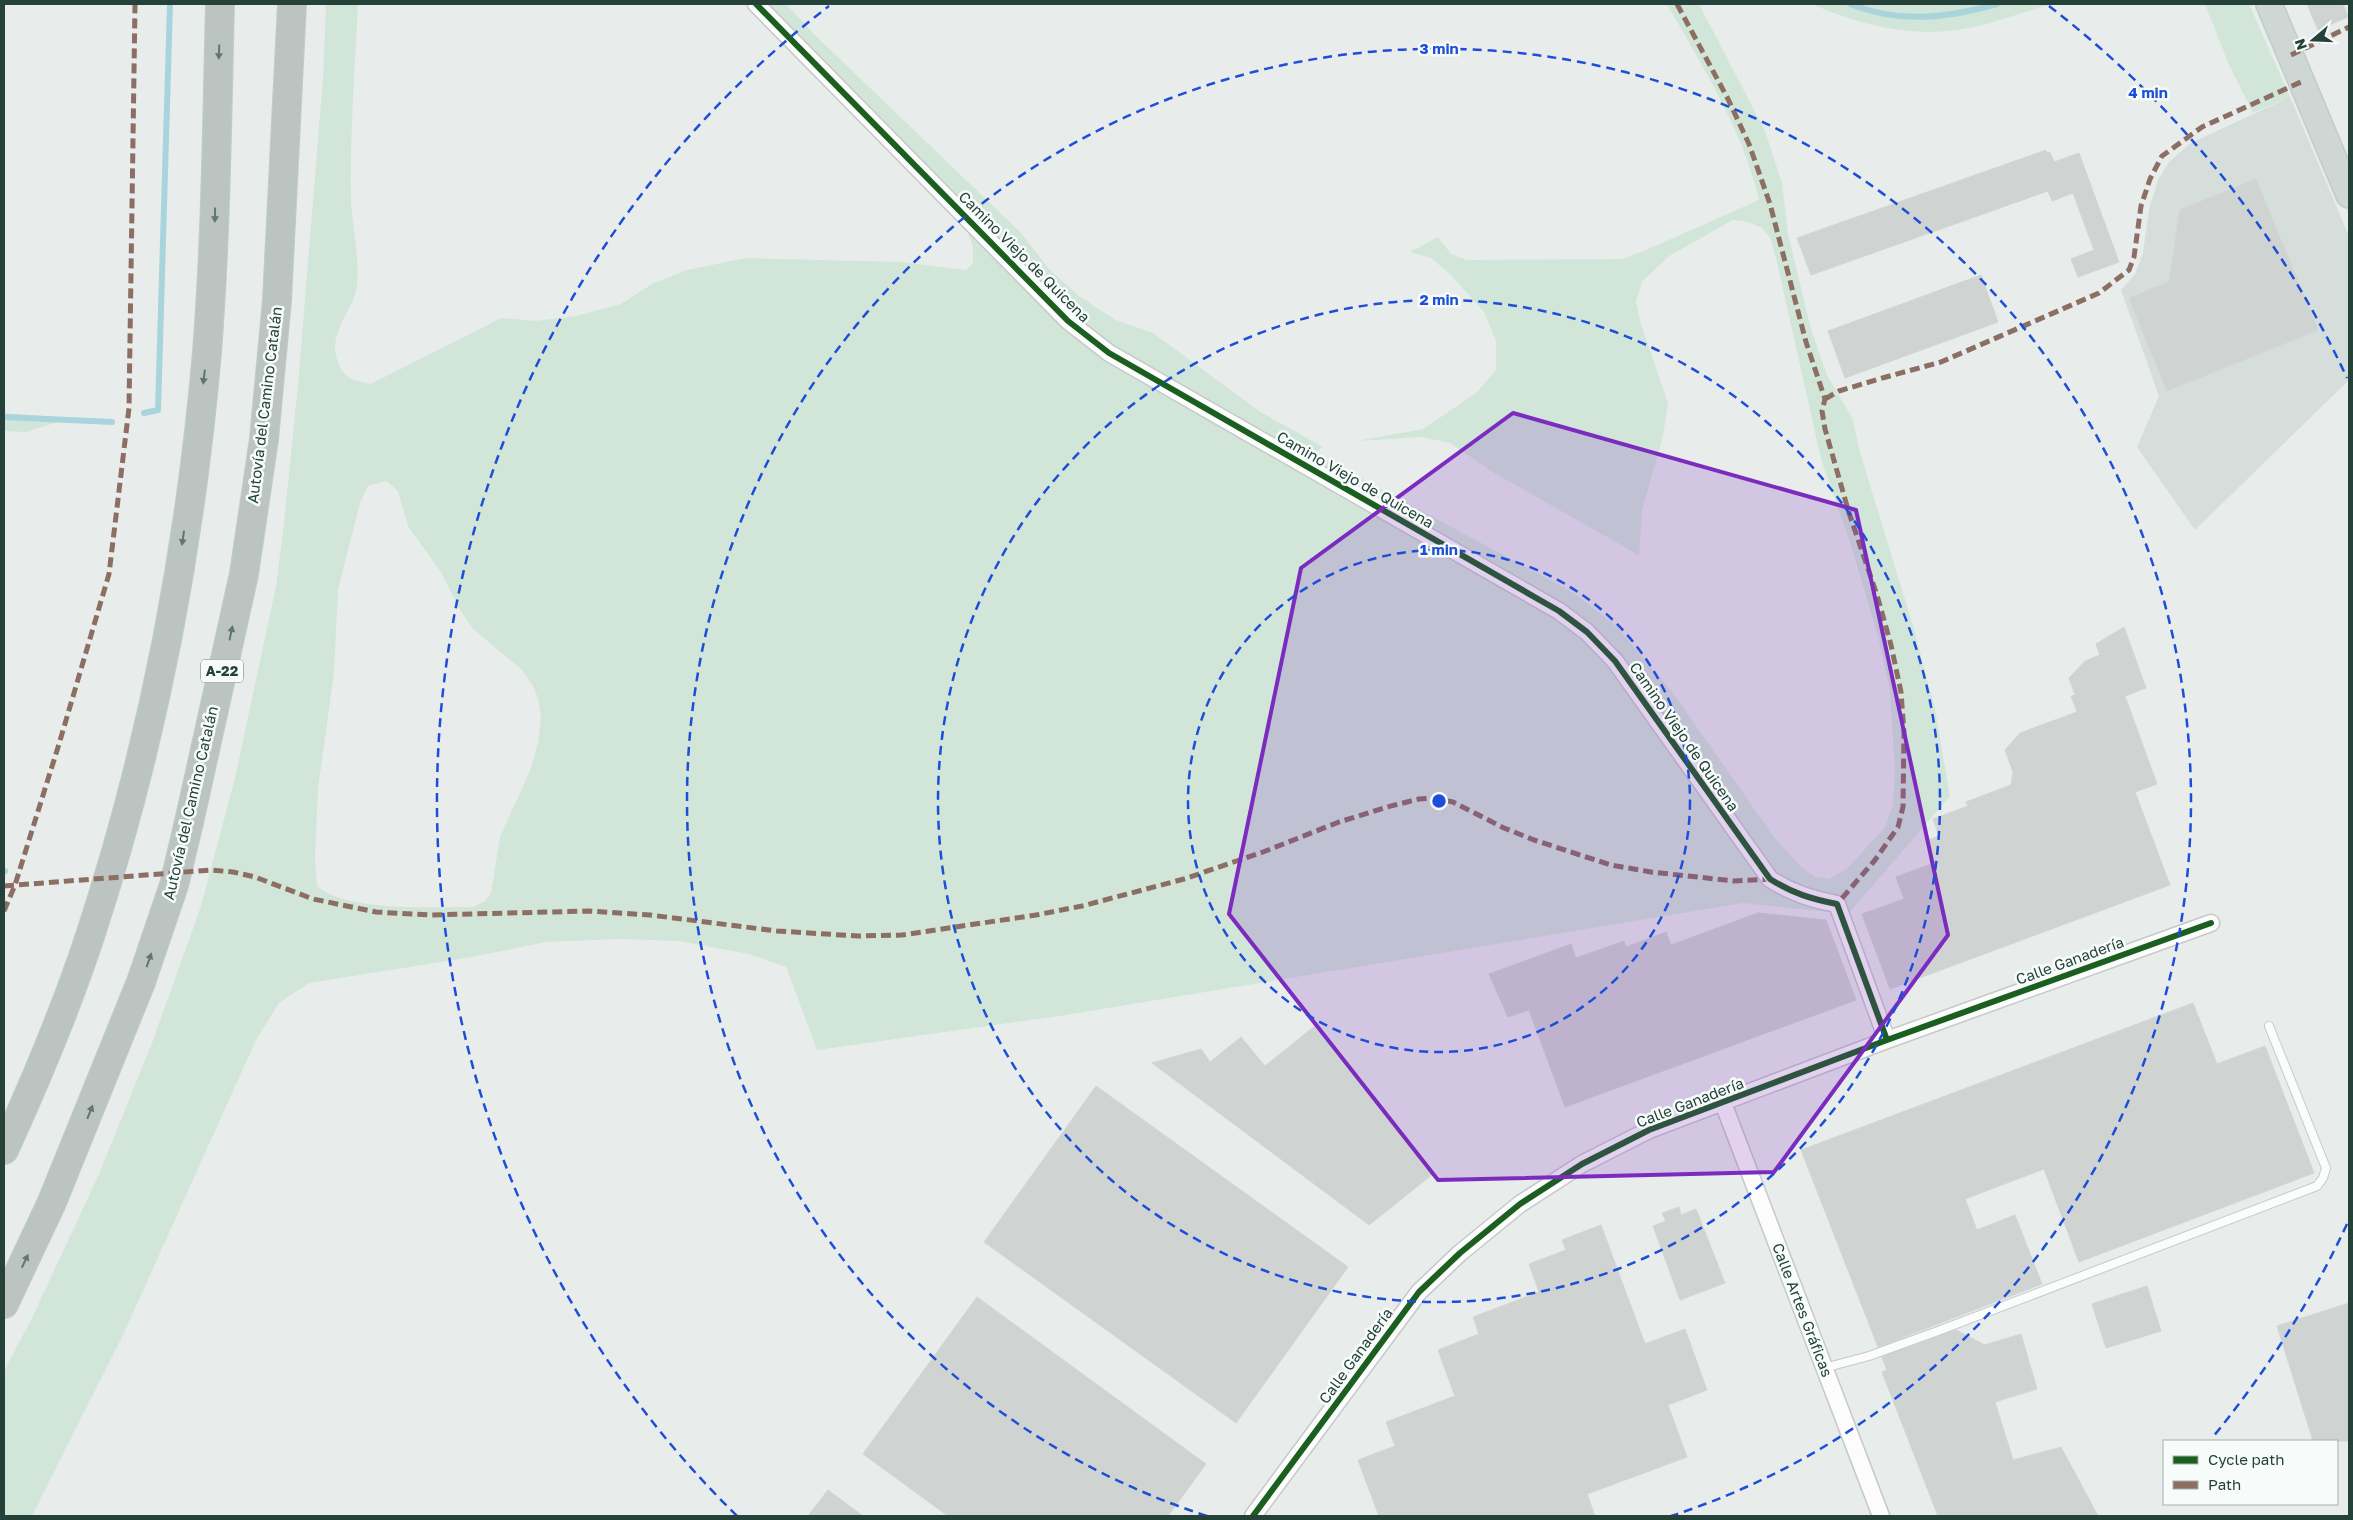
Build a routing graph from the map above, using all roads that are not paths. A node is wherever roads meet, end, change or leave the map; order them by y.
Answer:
1 (220, 4) edge
2 (292, 4) edge
3 (756, 4) edge
4 (2269, 4) edge
5 (2349, 194) edge
6 (2211, 923) dead end
7 (2269, 1026) dead end
8 (1887, 1040) junction
9 (1723, 1103) junction
10 (4, 1150) edge
11 (4, 1304) edge
12 (1824, 1368) junction
13 (1253, 1516) edge
14 (1881, 1516) edge

1 -> 10 highway
11 -> 2 highway, Autovía del Camino Catalán / A-22
3 - 8 street, Camino Viejo de Quicena
4 - 5 main road
6 - 8 street, Calle Ganadería
7 - 12 lane
8 - 9 street, Calle Ganadería
9 - 12 street, Calle Artes Gráficas
9 - 13 street, Calle Ganadería
12 - 14 street, Calle Artes Gráficas

